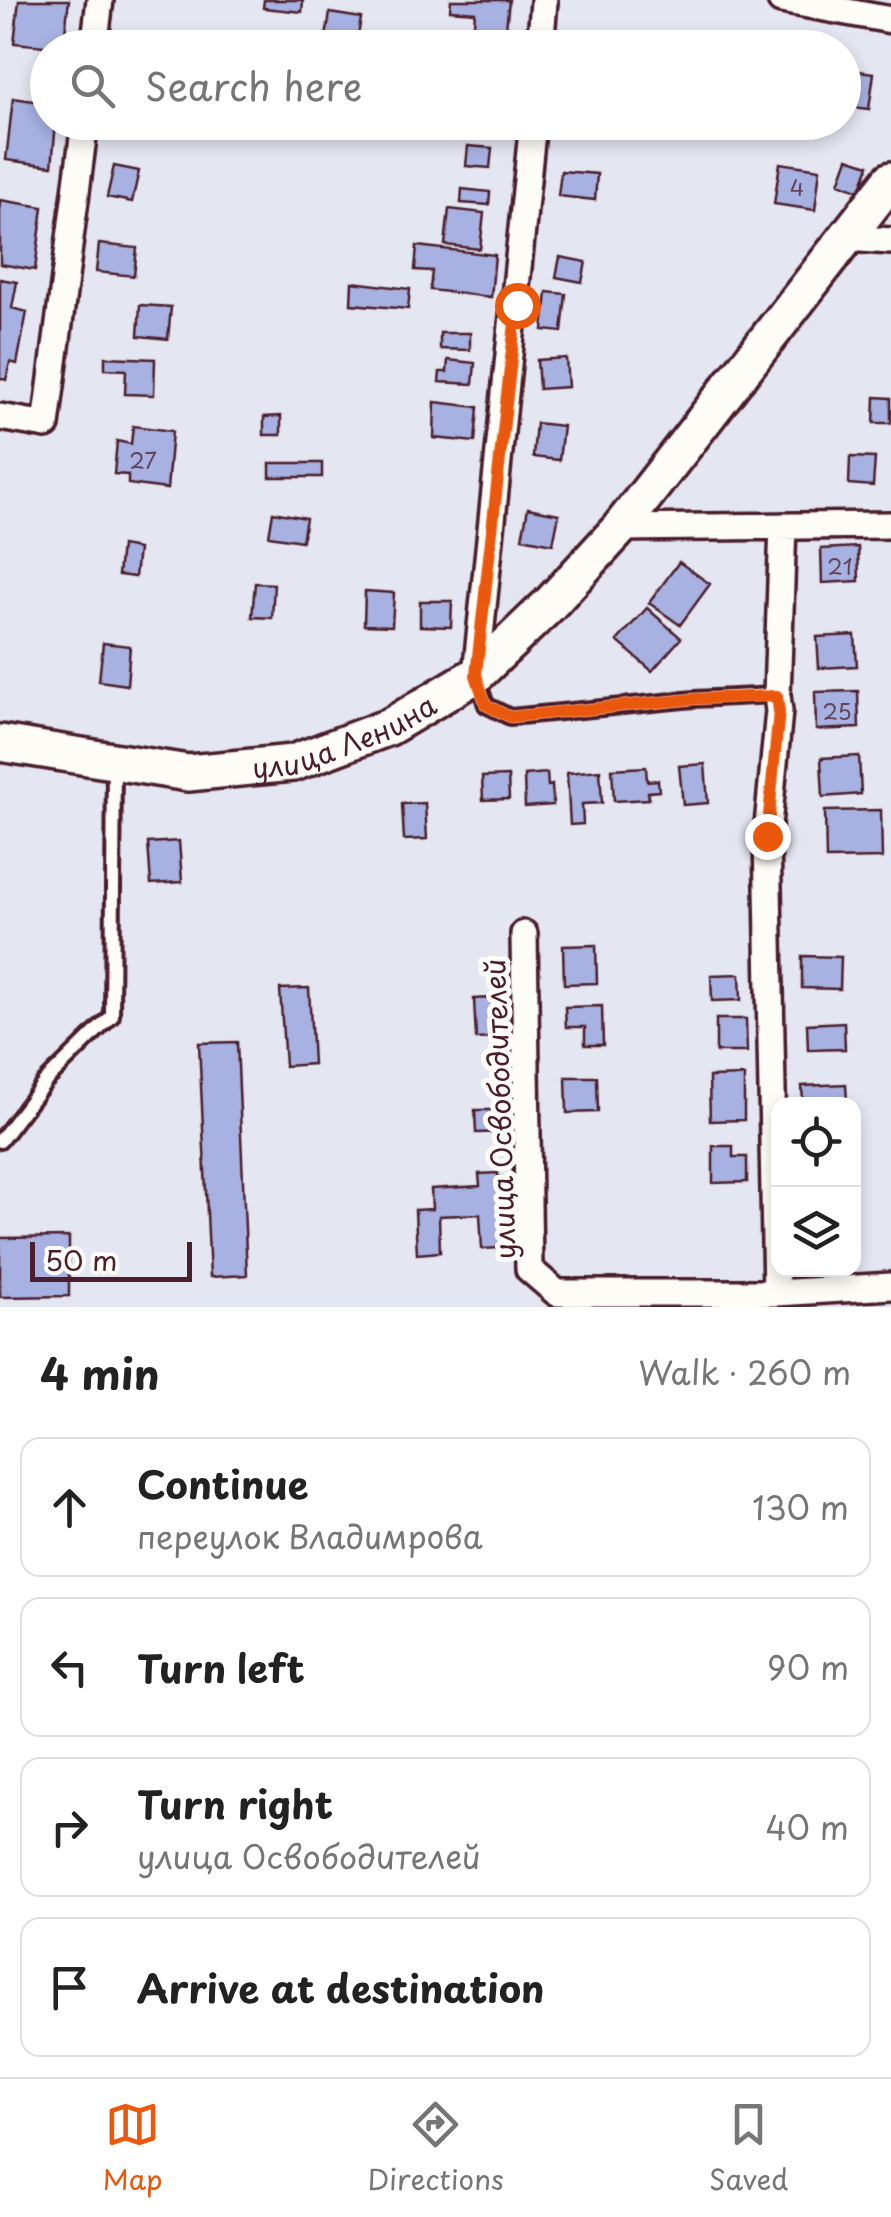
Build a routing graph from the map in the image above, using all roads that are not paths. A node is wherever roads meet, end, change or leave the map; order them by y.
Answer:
1 (100, 0) edge
2 (781, 0) edge
3 (544, 2) dead end
4 (891, 20) edge
5 (96, 30) edge
6 (542, 30) edge
7 (83, 140) edge
8 (532, 140) edge
9 (891, 180) edge
10 (846, 238) junction
11 (891, 241) edge
12 (0, 417) edge
13 (891, 524) edge
14 (783, 526) junction
15 (620, 528) junction
16 (476, 675) junction
17 (777, 696) junction
18 (0, 743) edge
19 (114, 761) junction
20 (524, 934) dead end
21 (0, 1141) edge
22 (891, 1286) edge
23 (776, 1293) junction

1 - 5 street
2 - 4 street
3 - 6 street
7 - 12 street
8 - 16 street
9 - 10 main road, улица Ленина
10 - 11 street
10 - 15 main road, улица Ленина
13 - 14 street
14 - 15 street
14 - 17 street
15 - 16 main road, улица Ленина
16 - 17 lane
16 - 19 main road, улица Ленина
17 - 23 street
18 - 19 main road, улица Ленина
19 - 21 lane
20 - 23 street, улица Освободителей
22 - 23 street, улица Освободителей

